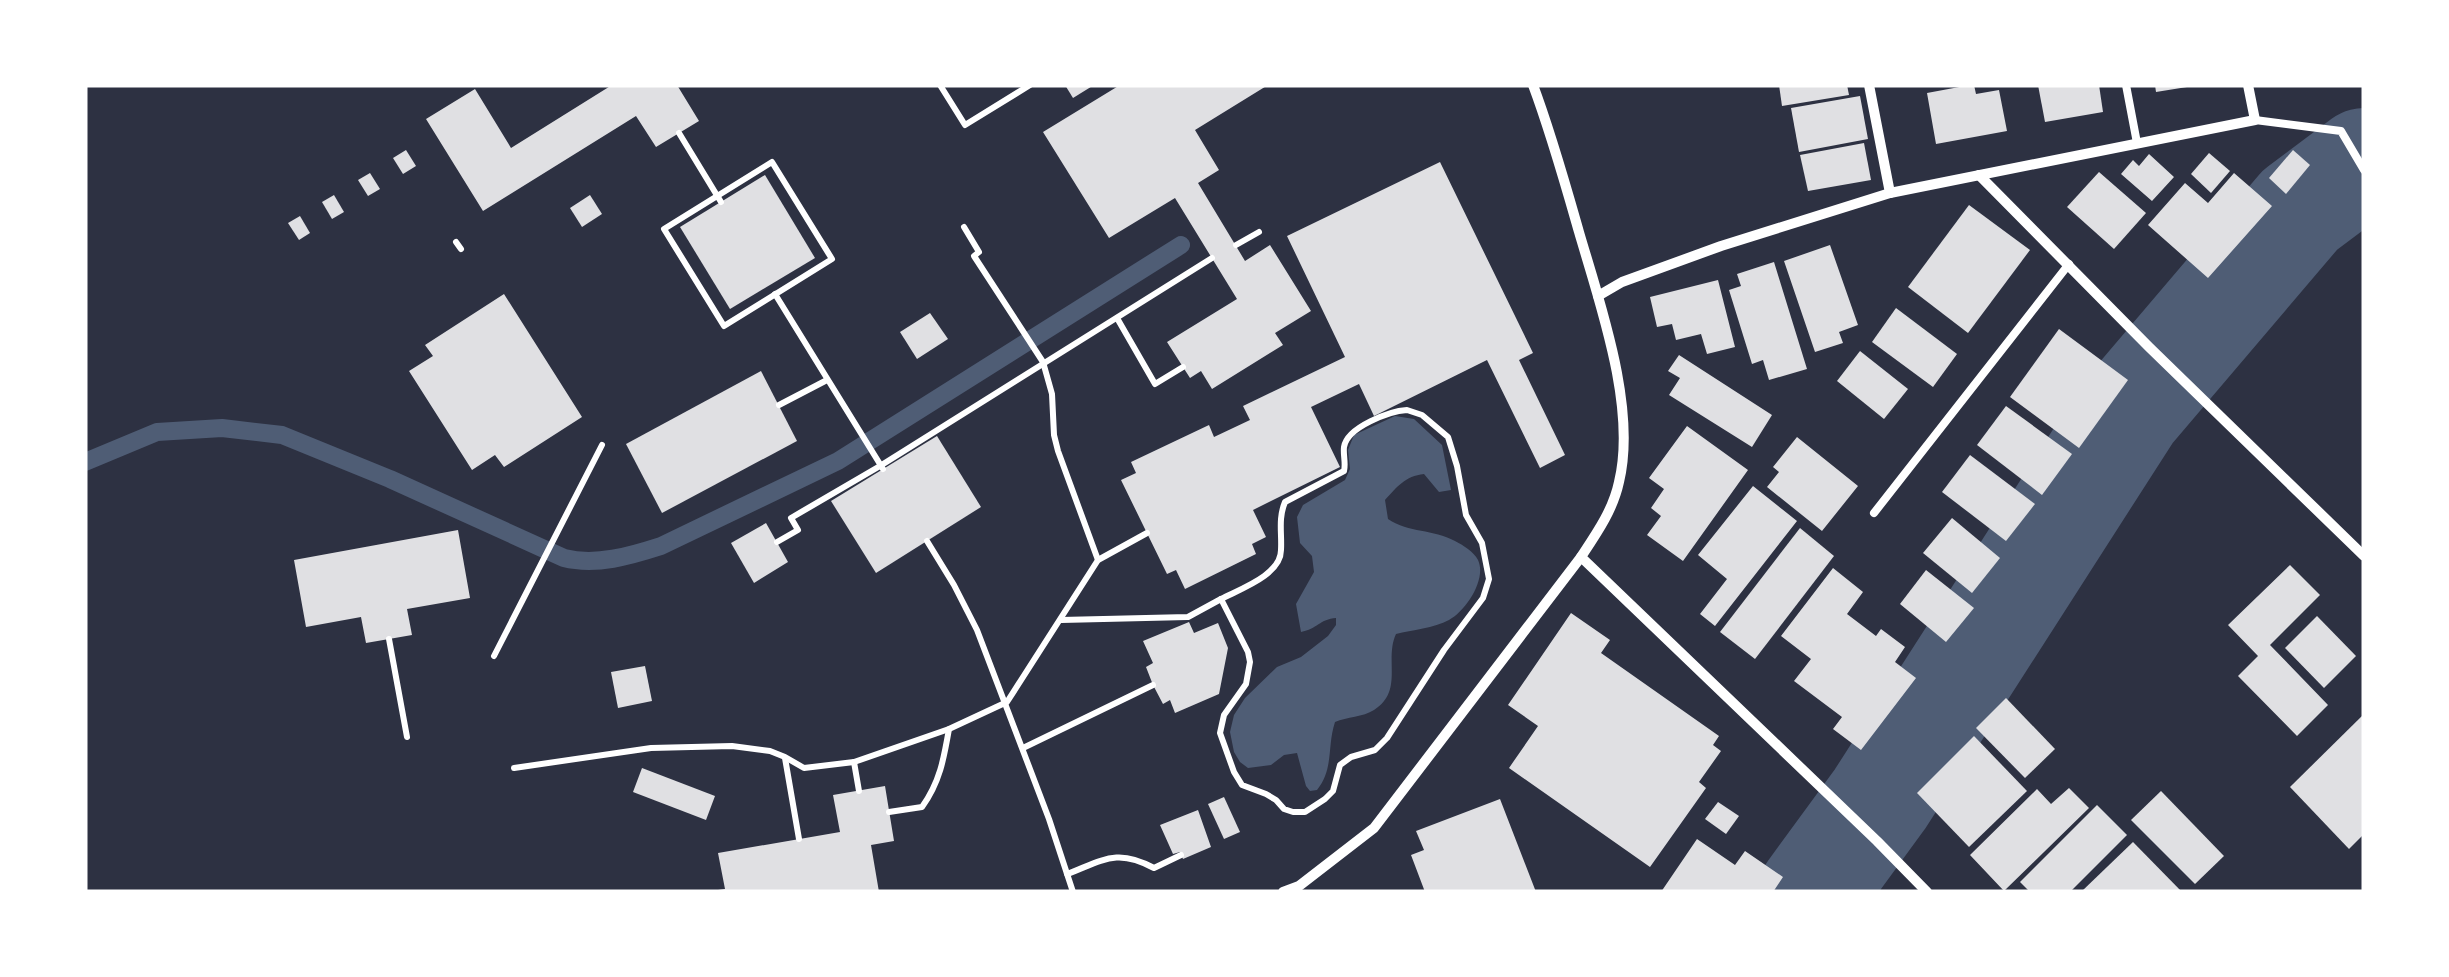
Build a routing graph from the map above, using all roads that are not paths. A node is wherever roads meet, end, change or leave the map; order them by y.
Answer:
1 (1533, 85) edge
2 (1868, 85) edge
3 (2126, 85) edge
4 (2248, 85) edge
5 (2256, 120) junction
6 (2137, 143) junction
7 (2364, 170) edge
8 (1979, 175) junction
9 (1890, 193) junction
10 (2069, 264) junction
11 (1598, 296) junction
12 (1874, 512) dead end
13 (2364, 556) edge
14 (1581, 557) junction
15 (1300, 889) edge
16 (1283, 892) edge
17 (1927, 892) edge

1 - 11 street
2 - 9 street
3 - 6 lane
4 - 5 street
5 - 6 street
5 - 7 lane
6 - 8 street
8 - 9 street
8 - 10 street
9 - 11 street
10 - 12 lane
10 - 13 street
11 - 14 street
14 - 15 street
14 - 17 street
15 - 16 street

